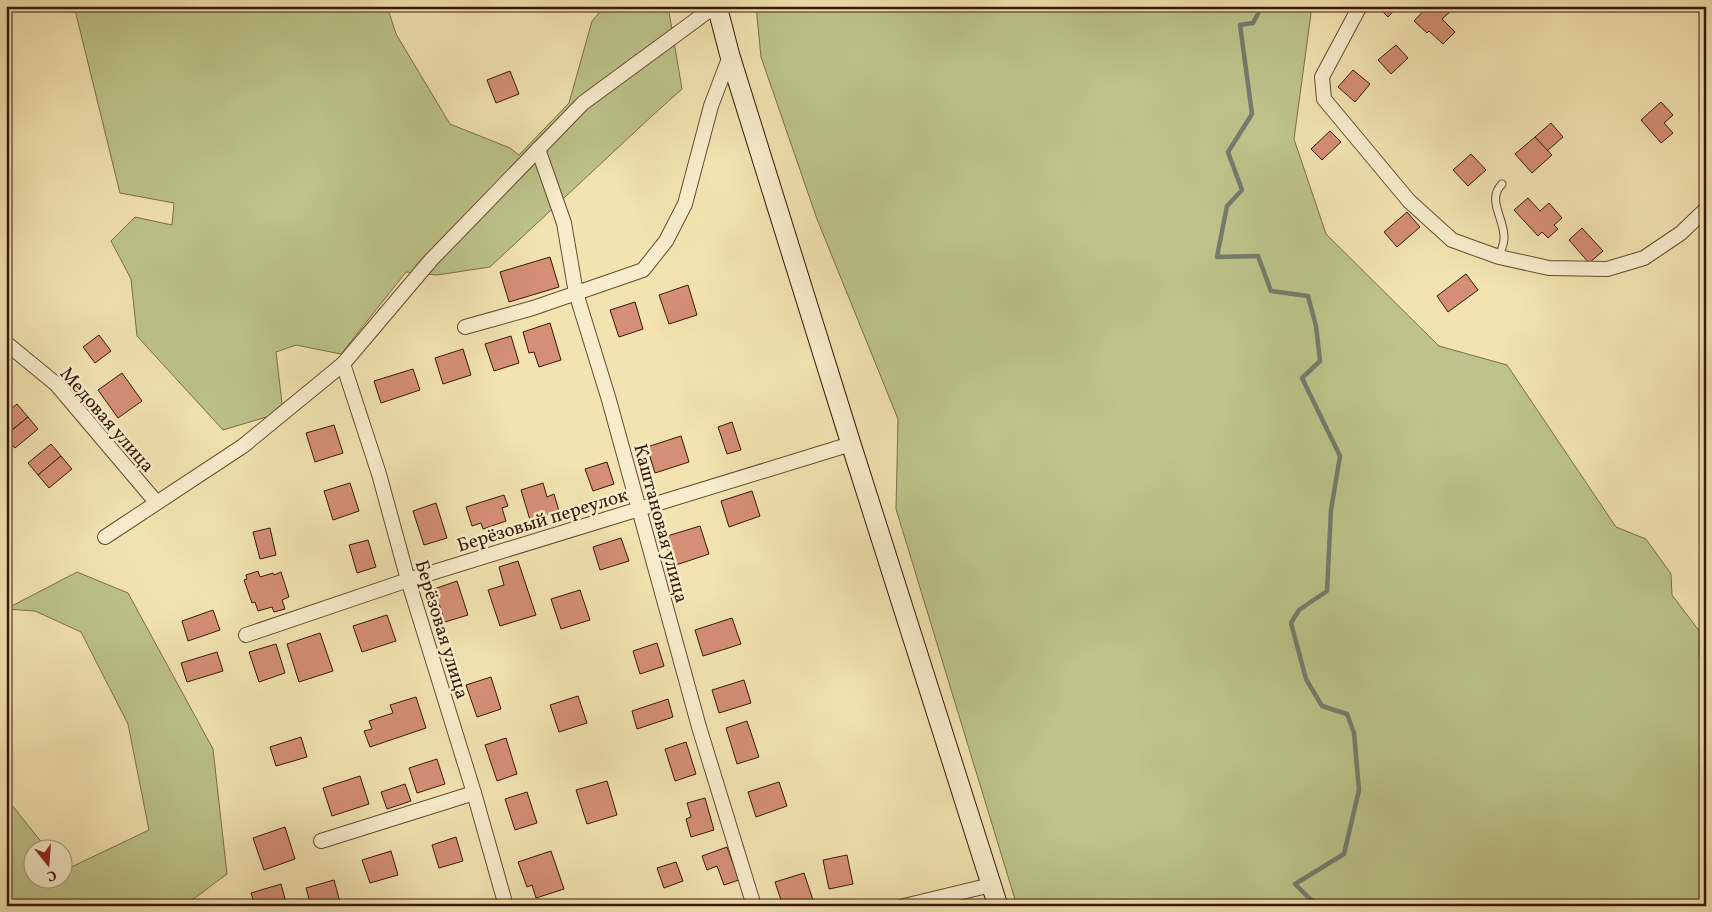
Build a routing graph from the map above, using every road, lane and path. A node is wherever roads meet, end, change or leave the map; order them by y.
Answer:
1 (716, 6) edge
2 (1360, 6) edge
3 (730, 56) junction
4 (538, 149) junction
5 (1502, 184) dead end
6 (1706, 209) edge
7 (1499, 258) junction
8 (576, 293) junction
9 (464, 327) dead end
10 (6, 343) edge
11 (342, 364) junction
12 (851, 444) junction
13 (156, 502) junction
14 (638, 509) junction
15 (105, 537) dead end
16 (408, 580) junction
17 (246, 635) dead end
18 (474, 793) junction
19 (321, 841) dead end
20 (992, 885) junction
21 (506, 906) edge
22 (754, 906) edge
23 (904, 906) edge
24 (998, 906) edge

1 - 3 main road
1 - 4 street
2 - 7 street
3 - 8 street
3 - 12 main road
4 - 8 street, Каштановая улица
4 - 11 street
5 - 7 lane
6 - 7 street
8 - 9 street
8 - 14 street, Каштановая улица
10 - 13 street, Медовая улица
11 - 13 street
11 - 16 street, Берёзовая улица
12 - 14 street, Берёзовый переулок
12 - 20 main road
13 - 15 street
14 - 16 street, Берёзовый переулок
14 - 22 street, Каштановая улица
16 - 17 street, Берёзовый переулок
16 - 18 street, Берёзовая улица
18 - 19 street
18 - 21 street, Берёзовая улица
20 - 23 street
20 - 24 main road

